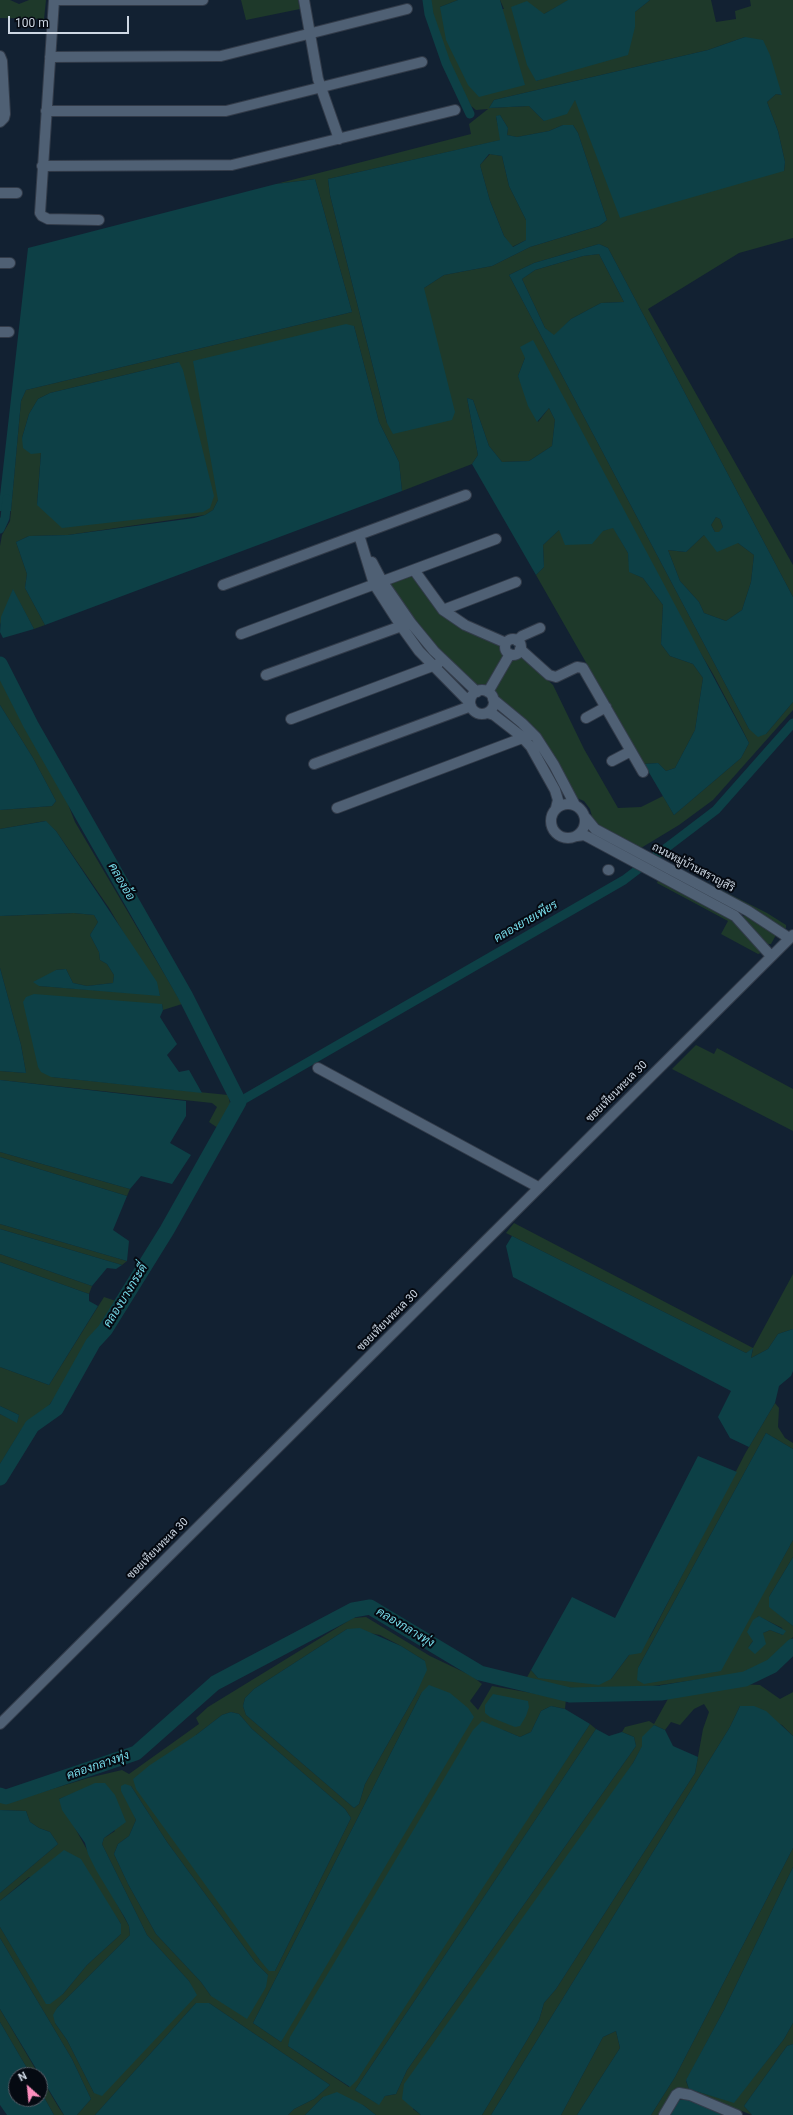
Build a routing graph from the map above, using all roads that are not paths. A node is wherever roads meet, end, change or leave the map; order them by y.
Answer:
1 (55, 0) edge
2 (202, 0) edge
3 (304, 0) edge
4 (407, 9) dead end
5 (310, 34) junction
6 (0, 56) edge
7 (50, 57) junction
8 (422, 62) dead end
9 (321, 87) junction
10 (455, 110) dead end
11 (46, 111) junction
12 (0, 122) edge
13 (339, 139) junction
14 (42, 166) junction
15 (0, 193) edge
16 (17, 193) dead end
17 (99, 220) dead end
18 (466, 495) dead end
19 (359, 535) junction
20 (496, 539) dead end
21 (414, 570) junction
22 (516, 582) dead end
23 (378, 583) junction
24 (223, 585) dead end
25 (443, 610) junction
26 (406, 624) junction
27 (540, 628) dead end
28 (241, 634) dead end
29 (506, 644) junction
30 (518, 645) junction
31 (510, 654) junction
32 (445, 661) junction
33 (433, 666) junction
34 (266, 675) dead end
35 (476, 692) junction
36 (490, 696) junction
37 (470, 705) junction
38 (606, 707) junction
39 (488, 713) junction
40 (586, 718) dead end
41 (291, 719) dead end
42 (533, 734) junction
43 (523, 738) junction
44 (631, 751) junction
45 (612, 761) dead end
46 (314, 764) dead end
47 (643, 772) dead end
48 (575, 805) junction
49 (337, 808) dead end
50 (556, 808) junction
51 (586, 818) junction
52 (577, 836) junction
53 (692, 881) junction
54 (687, 891) junction
55 (745, 909) junction
56 (740, 922) junction
57 (791, 937) edge
58 (772, 956) junction
59 (318, 1068) dead end
60 (538, 1187) junction
61 (0, 1724) edge
62 (664, 2115) edge
63 (737, 2115) edge

1 - 2 street
1 - 7 street
3 - 5 street
4 - 5 street
5 - 7 street
5 - 9 street
6 - 12 street
7 - 11 street
8 - 9 street
9 - 11 street
9 - 13 street
10 - 13 street
11 - 14 street
13 - 14 street
14 - 17 street
15 - 16 street
18 - 19 street
19 - 23 street
19 - 24 street
20 - 21 street
21 - 23 street
21 - 25 street
22 - 25 street
23 - 26 street
23 - 28 street
25 - 29 street
26 - 32 street
26 - 33 street
26 - 34 street
27 - 30 street
29 - 30 street
29 - 31 street
30 - 31 street
30 - 38 street
31 - 36 street
32 - 33 street
32 - 35 street
33 - 37 street
33 - 41 street
35 - 36 street
35 - 37 street
36 - 39 street
36 - 42 street
37 - 39 street
37 - 46 street
38 - 40 street
38 - 44 street
39 - 43 street
42 - 43 street
42 - 48 street
43 - 49 street
43 - 50 street
44 - 45 street
44 - 47 street
48 - 50 street
48 - 51 street
50 - 52 street
51 - 52 street
51 - 53 street, ถนนหมู่บ้านสราญสิริ
52 - 54 street, ถนนหมู่บ้านสราญสิริ
53 - 54 street
53 - 55 street, ถนนหมู่บ้านสราญสิริ
54 - 56 street, ถนนหมู่บ้านสราญสิริ
55 - 56 street
55 - 57 street, ถนนหมู่บ้านสราญสิริ
56 - 58 street, ถนนหมู่บ้านสราญสิริ
57 - 58 street, ซอยเทียนทะเล 30
58 - 60 street, ซอยเทียนทะเล 30
59 - 60 street
60 - 61 street, ซอยเทียนทะเล 30
62 - 63 street

